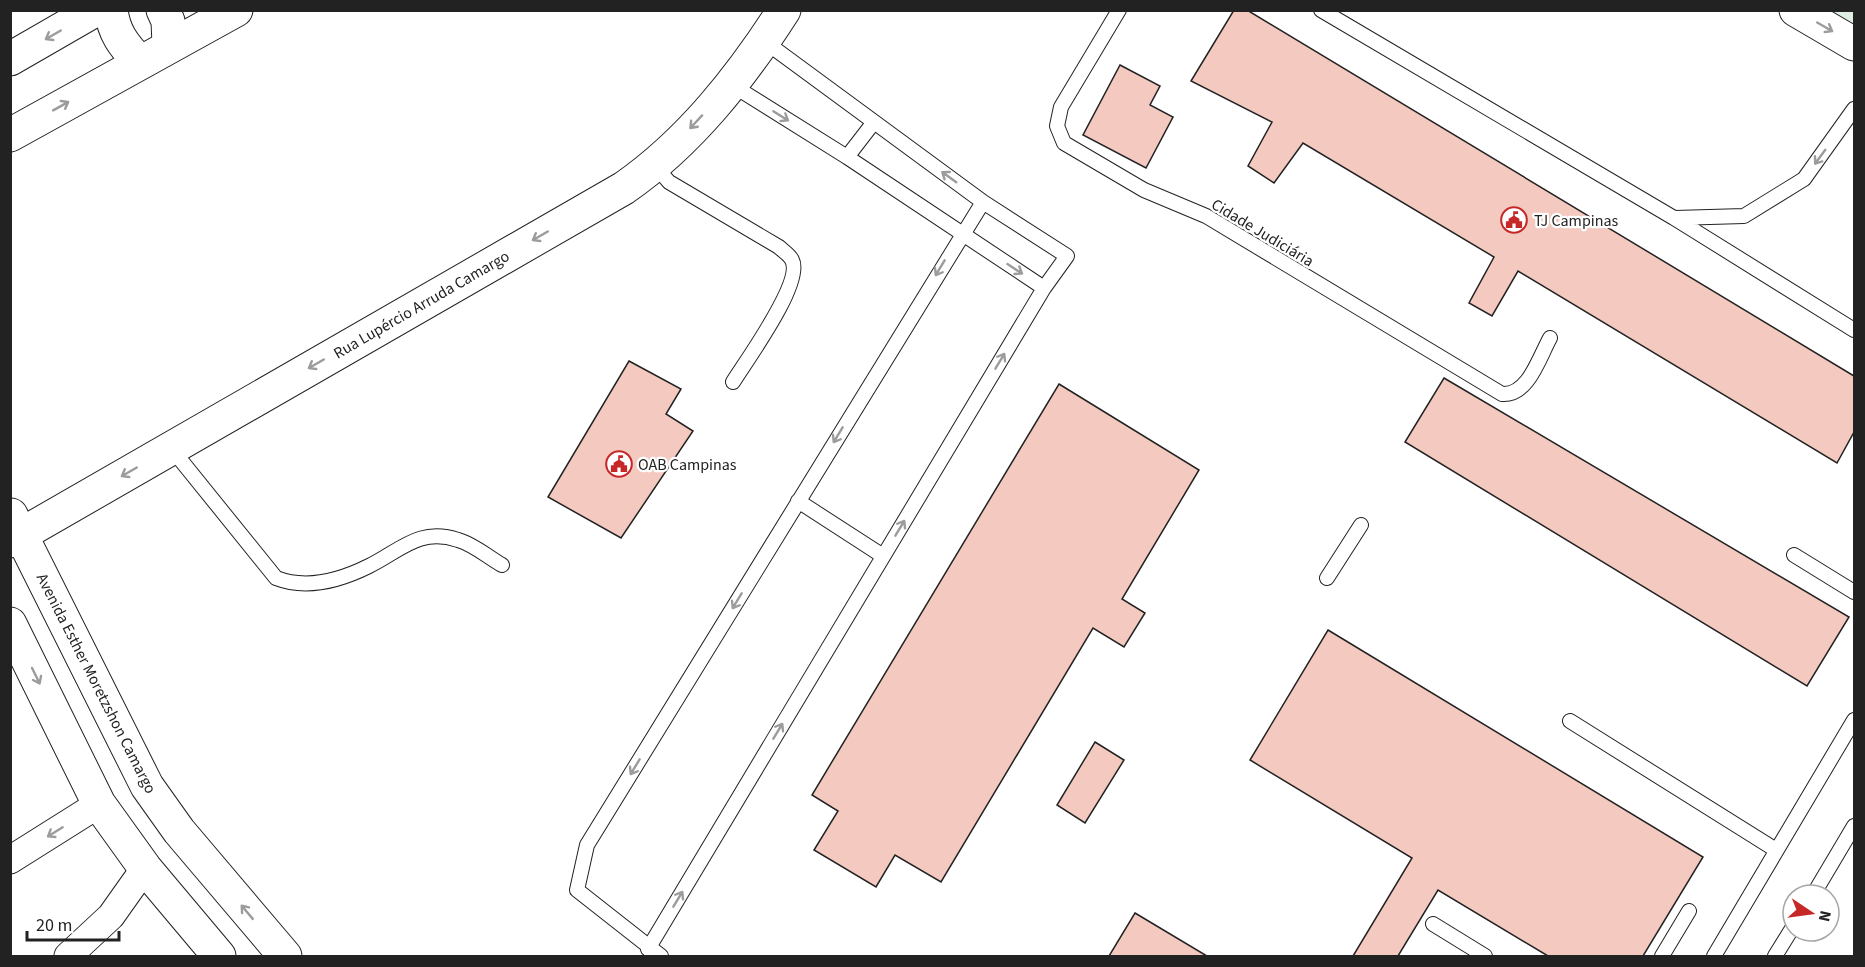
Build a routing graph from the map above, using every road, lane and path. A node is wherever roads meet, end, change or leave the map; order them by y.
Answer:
1 (95, 10) edge
2 (111, 10) edge
3 (164, 10) edge
4 (236, 10) edge
5 (784, 10) edge
6 (1119, 10) edge
7 (1321, 10) edge
8 (1796, 10) edge
9 (764, 42) junction
10 (1854, 44) edge
11 (169, 45) junction
12 (10, 59) edge
13 (139, 62) junction
14 (732, 85) junction
15 (1854, 110) edge
16 (874, 122) junction
17 (10, 135) edge
18 (847, 157) junction
19 (655, 166) junction
20 (983, 202) junction
21 (1674, 218) junction
22 (961, 235) junction
23 (1044, 288) junction
24 (1854, 330) edge
25 (1550, 338) dead end
26 (733, 382) dead end
27 (171, 448) junction
28 (798, 501) junction
29 (1361, 525) dead end
30 (14, 530) edge
31 (1794, 555) dead end
32 (883, 556) junction
33 (502, 565) dead end
34 (1327, 578) dead end
35 (1854, 592) edge
36 (10, 624) edge
37 (1854, 720) edge
38 (1570, 721) dead end
39 (147, 786) junction
40 (99, 804) junction
41 (1854, 826) edge
42 (179, 831) junction
43 (1776, 850) junction
44 (10, 860) edge
45 (145, 868) junction
46 (1820, 883) edge
47 (1689, 911) dead end
48 (111, 916) junction
49 (1433, 924) dead end
50 (1783, 943) edge
51 (648, 949) junction
52 (68, 957) edge
53 (92, 957) edge
54 (219, 957) edge
55 (285, 957) edge
56 (661, 957) edge
57 (1485, 957) edge
58 (1662, 957) edge
59 (1714, 957) edge
60 (1775, 957) edge

1 -> 12 street
2 - 13 street
3 - 11 street
4 - 11 street
5 - 9 street, Rua Lupércio Arruda Camargo
6 - 25 lane, Cidade Judiciária
7 - 21 lane
8 -> 10 street
9 - 14 street, Rua Lupércio Arruda Camargo
9 - 16 lane
11 - 13 street
17 -> 13 street
14 -> 18 lane
14 -> 19 street, Rua Lupércio Arruda Camargo
15 -> 21 lane
16 - 18 lane
20 -> 16 lane
18 - 22 lane
19 - 26 lane
19 -> 27 street, Rua Lupércio Arruda Camargo
20 - 22 lane
20 - 23 lane
21 - 24 lane
22 -> 23 lane
22 -> 28 lane
32 -> 23 lane
27 -> 30 street, Rua Lupércio Arruda Camargo
27 - 33 lane
28 - 32 lane
28 -> 51 lane
29 - 34 lane
30 - 39 street, Avenida Esther Moretzshon Camargo
31 - 35 lane
51 -> 32 lane
36 -> 40 street
37 - 43 lane
38 - 43 lane
39 - 40 street
39 - 42 street, Avenida Esther Moretzshon Camargo
40 -> 44 street
40 - 45 street
41 - 46 lane
42 - 45 street
55 -> 42 street, Avenida Esther Moretzshon Camargo
43 - 59 lane
45 - 48 street
45 - 54 street
47 - 58 lane
48 - 52 street
48 - 53 street
49 - 57 lane
50 - 60 lane
51 - 56 lane

